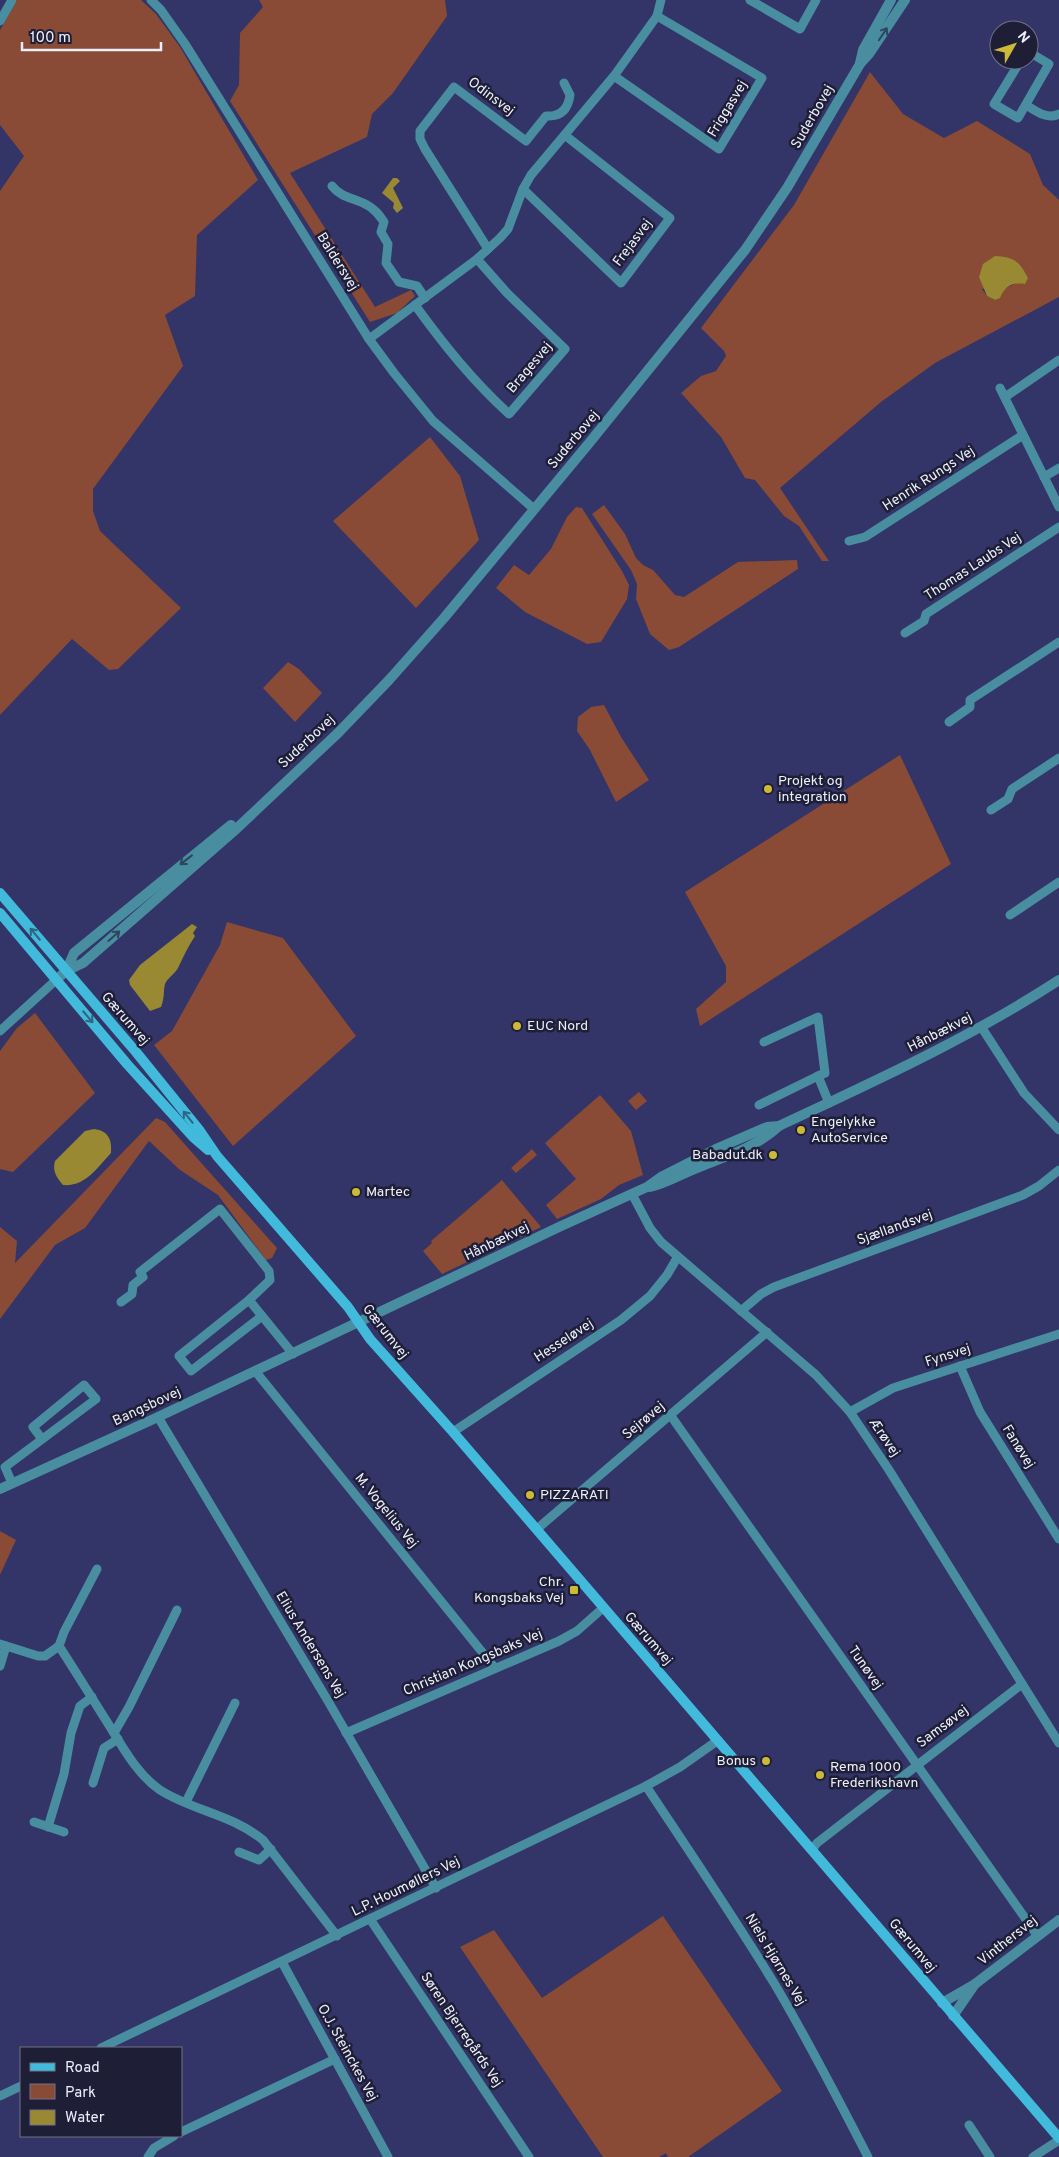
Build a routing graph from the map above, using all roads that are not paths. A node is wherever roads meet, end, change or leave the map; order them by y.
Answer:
1 (12, 0) edge
2 (151, 0) edge
3 (662, 0) edge
4 (750, 0) edge
5 (816, 0) edge
6 (891, 0) edge
7 (905, 0) edge
8 (657, 16) junction
9 (0, 21) edge
10 (1039, 58) edge
11 (860, 64) junction
12 (1015, 70) edge
13 (614, 76) junction
14 (564, 83) dead end
15 (1026, 105) junction
16 (565, 110) junction
17 (1059, 114) edge
18 (579, 120) junction
19 (566, 136) junction
20 (332, 186) dead end
21 (523, 189) junction
22 (488, 249) junction
23 (477, 259) junction
24 (425, 298) junction
25 (415, 305) junction
26 (369, 339) junction
27 (1059, 360) edge
28 (1000, 388) dead end
29 (1005, 398) junction
30 (1023, 435) junction
31 (1059, 468) edge
32 (1044, 477) junction
33 (1059, 508) edge
34 (534, 509) junction
35 (1059, 527) edge
36 (849, 542) dead end
37 (905, 633) dead end
38 (1059, 642) edge
39 (949, 722) dead end
40 (1059, 758) edge
41 (991, 810) dead end
42 (1059, 882) edge
43 (0, 893) edge
44 (0, 914) edge
45 (1010, 915) dead end
46 (66, 971) junction
47 (56, 980) junction
48 (1059, 980) edge
49 (982, 1028) junction
50 (0, 1031) edge
51 (764, 1042) dead end
52 (818, 1076) junction
53 (828, 1103) junction
54 (759, 1104) dead end
55 (1059, 1130) edge
56 (217, 1156) junction
57 (1059, 1170) edge
58 (632, 1194) junction
59 (677, 1258) junction
60 (249, 1300) junction
61 (121, 1302) dead end
62 (741, 1311) junction
63 (262, 1316) junction
64 (359, 1323) junction
65 (767, 1332) junction
66 (1059, 1334) edge
67 (293, 1354) junction
68 (960, 1366) junction
69 (256, 1372) junction
70 (850, 1412) junction
71 (671, 1416) junction
72 (158, 1418) junction
73 (453, 1432) junction
74 (42, 1439) junction
75 (12, 1483) junction
76 (0, 1489) edge
77 (537, 1529) junction
78 (1059, 1539) edge
79 (97, 1569) dead end
80 (604, 1608) junction
81 (177, 1610) dead end
82 (3, 1645) edge
83 (59, 1646) junction
84 (0, 1666) edge
85 (495, 1668) junction
86 (1022, 1684) junction
87 (92, 1697) junction
88 (235, 1703) dead end
89 (346, 1733) junction
90 (116, 1736) junction
91 (717, 1741) junction
92 (1059, 1743) edge
93 (916, 1764) junction
94 (94, 1783) dead end
95 (646, 1786) junction
96 (186, 1802) junction
97 (34, 1822) dead end
98 (48, 1827) junction
99 (64, 1832) dead end
100 (271, 1849) junction
101 (812, 1850) junction
102 (238, 1852) dead end
103 (436, 1888) junction
104 (370, 1919) junction
105 (1059, 1920) edge
106 (1037, 1935) junction
107 (337, 1936) junction
108 (282, 1962) junction
109 (975, 1984) junction
110 (942, 2003) junction
111 (953, 2016) junction
112 (103, 2047) edge
113 (335, 2058) junction
114 (20, 2086) edge
115 (1, 2092) edge
116 (969, 2124) dead end
117 (182, 2132) edge
118 (172, 2137) edge
119 (1059, 2139) edge
120 (148, 2157) edge
121 (388, 2157) edge
122 (530, 2157) edge
123 (868, 2157) edge
124 (990, 2157) edge
125 (1033, 2157) edge

1 - 9 street
2 - 26 street, Baldersvej
3 - 8 street
4 - 5 street
6 - 11 street, Suderbovej
11 -> 7 street, Suderbovej
8 - 13 street
8 - 13 street, Friggasvej
10 - 15 street
11 - 34 street, Suderbovej
12 - 15 street
13 - 18 street
14 - 16 street
15 - 17 street
16 - 18 street
16 - 22 street, Odinsvej
18 - 19 street
19 - 21 street
19 - 21 street, Frejasvej
20 - 24 street
21 - 22 street
22 - 23 street
23 - 24 street
23 - 25 street, Bragesvej
24 - 25 street
25 - 26 street
26 - 34 street, Baldersvej
27 - 29 street
28 - 29 street
29 - 30 street
30 - 32 street
30 - 36 street, Henrik Rungs Vej
31 - 32 street
32 - 33 street
34 - 46 street, Suderbovej
35 - 37 street, Thomas Laubs Vej
38 - 39 street
40 - 41 street
42 - 45 street
46 -> 43 main road, Gærumvej
44 - 47 main road, Gærumvej
46 - 47 street, Suderbovej
56 -> 46 main road, Gærumvej
47 - 50 street
47 -> 56 main road, Gærumvej
48 - 49 street, Hånbækvej
49 - 53 street, Hånbækvej
49 - 55 street
51 - 52 street
52 - 53 street
52 - 54 street
53 - 58 street, Hånbækvej
56 - 64 main road, Gærumvej
57 - 62 street, Sjællandsvej
58 - 59 street, Ærøvej
58 - 64 street, Hånbækvej
59 - 62 street, Ærøvej
59 - 73 street, Hesseløvej
60 - 61 street, Bangsbovej
60 - 63 street
60 - 63 street, Bangsbovej
62 - 65 street, Ærøvej
63 - 67 street
64 - 67 street, Bangsbovej
64 - 73 main road, Gærumvej
65 - 70 street, Ærøvej
65 - 71 street, Sejrøvej
66 - 68 street, Fynsvej
67 - 69 street, Bangsbovej
68 - 70 street, Fynsvej
68 - 78 street, Fanøvej
69 - 72 street, Bangsbovej
69 - 85 street, M. Vogelius Vej
70 - 86 street, Ærøvej
71 - 77 street, Sejrøvej
71 - 93 street, Tunøvej
72 - 75 street, Bangsbovej
72 - 89 street, Elius Andersens Vej
73 - 77 main road, Gærumvej
74 - 74 street
74 - 75 street
75 - 76 street, Bangsbovej
77 - 80 main road, Gærumvej
79 - 83 street
80 - 85 street, Christian Kongsbaks Vej
80 - 91 main road, Gærumvej
81 - 90 street
82 - 83 street
82 - 84 street
83 - 87 street
85 - 89 street, Christian Kongsbaks Vej
86 - 92 street, Ærøvej
86 - 93 street, Samsøvej
87 - 90 street
87 - 98 street
88 - 96 street
89 - 103 street, Elius Andersens Vej
90 - 94 street
90 - 96 street
91 - 95 street, L.P. Houmøllers Vej
91 - 101 main road, Gærumvej
93 - 101 street, Samsøvej
93 - 106 street, Tunøvej
95 - 103 street, L.P. Houmøllers Vej
95 - 123 street, Niels Hjørnes Vej
96 - 100 street
97 - 98 street
98 - 99 street
100 - 102 street
100 - 107 street
101 - 110 main road, Gærumvej
103 - 104 street, L.P. Houmøllers Vej
104 - 107 street, L.P. Houmøllers Vej
104 - 122 street, Søren Bjerregårds Vej
105 - 106 street, Vinthersvej
106 - 109 street, Vinthersvej
107 - 108 street, L.P. Houmøllers Vej
108 - 112 street, L.P. Houmøllers Vej
108 - 113 street, O.J. Steinckes Vej
109 - 110 street, Vinthersvej
109 - 111 street, Vinthersvej
110 - 111 main road, Gærumvej
111 - 119 main road, Gærumvej
113 - 117 street
113 - 121 street, O.J. Steinckes Vej
114 - 115 street
116 - 124 street
118 - 120 street
119 - 125 street

